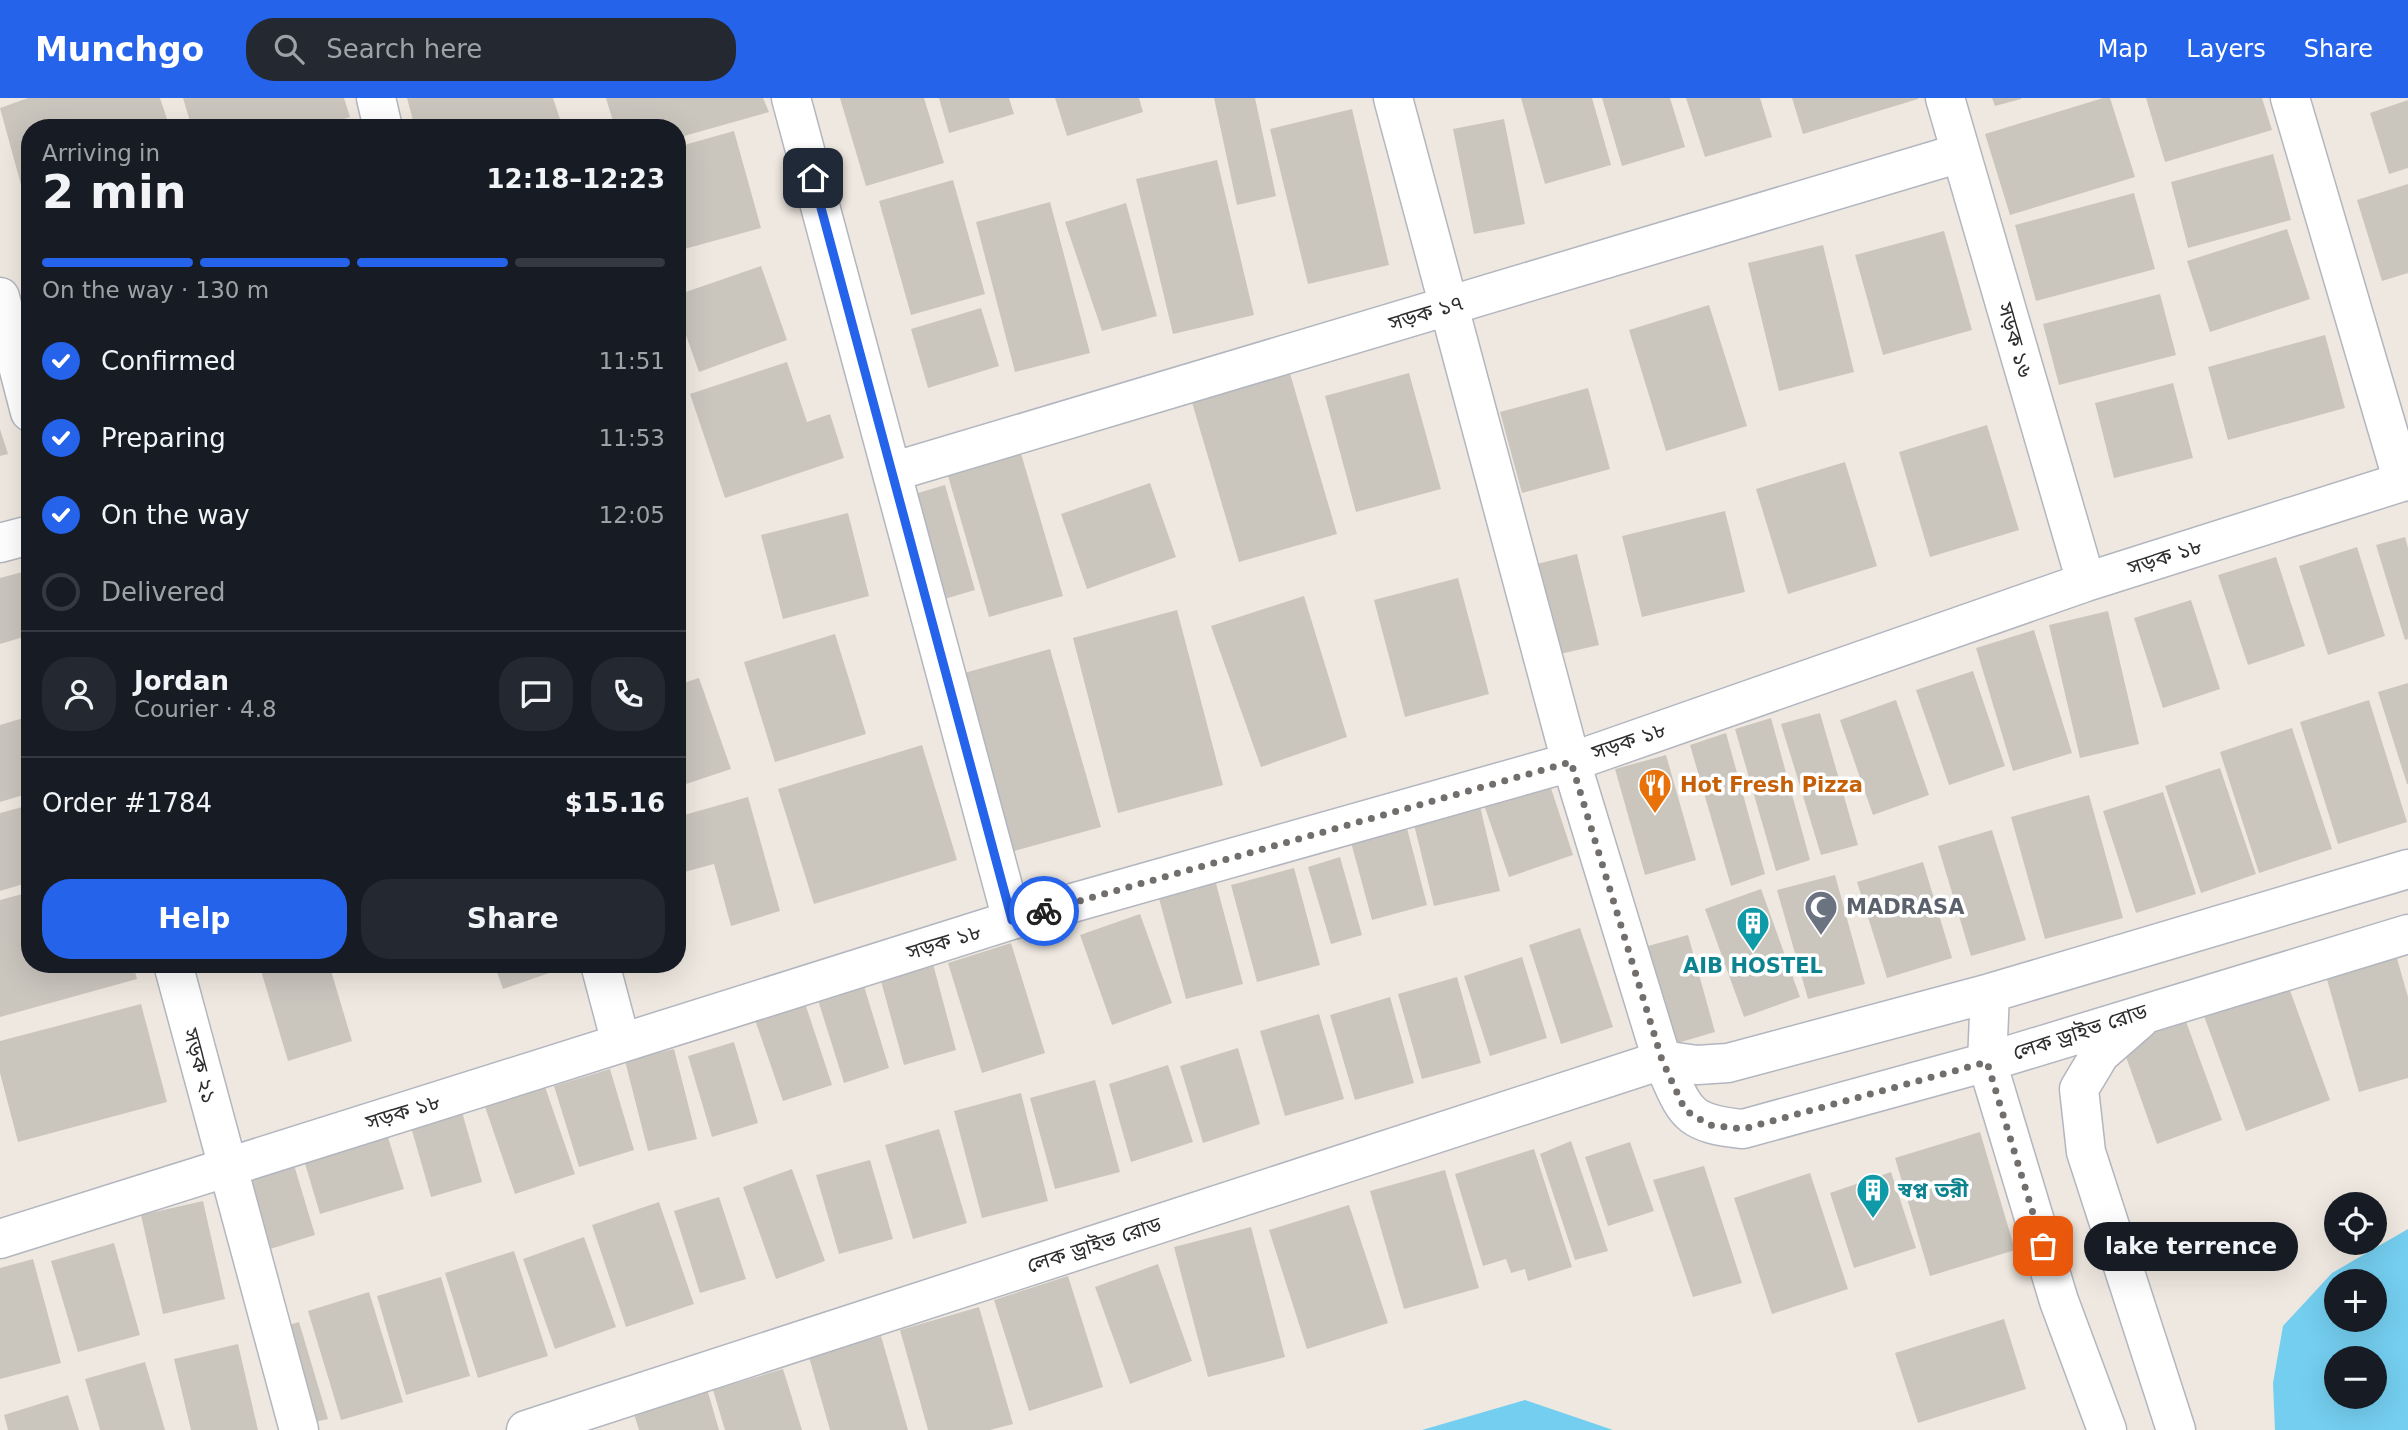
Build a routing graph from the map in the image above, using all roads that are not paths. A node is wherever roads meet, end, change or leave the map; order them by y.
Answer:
1 (376, 98) edge
2 (791, 98) edge
3 (1393, 98) edge
4 (1945, 98) edge
5 (2290, 98) edge
6 (381, 119) edge
7 (1960, 153) junction
8 (0, 297) edge
9 (1449, 306) junction
10 (21, 378) edge
11 (892, 472) junction
12 (2406, 481) edge
13 (21, 537) edge
14 (0, 543) edge
15 (2086, 582) junction
16 (1571, 762) junction
17 (2408, 869) edge
18 (1012, 920) junction
19 (2408, 934) edge
20 (175, 973) edge
21 (602, 973) edge
22 (1990, 993) junction
23 (2151, 1010) junction
24 (621, 1043) junction
25 (1662, 1060) junction
26 (1987, 1062) junction
27 (226, 1167) junction
28 (0, 1239) edge
29 (2102, 1414) edge
30 (299, 1430) edge
31 (526, 1430) edge
32 (2176, 1430) edge

1 - 6 street
2 - 11 street
3 - 9 street
4 - 7 street, সড়ক ১৬
5 - 12 street
7 - 9 street, সড়ক ১৭
7 - 15 street, সড়ক ১৬
8 - 10 street
9 - 11 street, সড়ক ১৭
9 - 16 street
11 - 18 street
12 - 15 street, সড়ক ১৮
13 - 14 street
15 - 16 street, সড়ক ১৮
16 - 18 street, সড়ক ১৮
16 - 25 street
17 - 22 street, লেক ড্রাইভ রোড
18 - 24 street, সড়ক ১৮
19 - 23 street, লেক ড্রাইভ রোড
20 - 27 street, সড়ক ২১
21 - 24 street
22 - 25 street, লেক ড্রাইভ রোড
22 - 26 street
23 - 26 street, লেক ড্রাইভ রোড
23 - 32 street
24 - 27 street, সড়ক ১৮
25 - 26 street, লেক ড্রাইভ রোড
25 - 31 street, লেক ড্রাইভ রোড
26 - 29 street
27 - 28 street, সড়ক ১৮
27 - 30 street, সড়ক ২১

